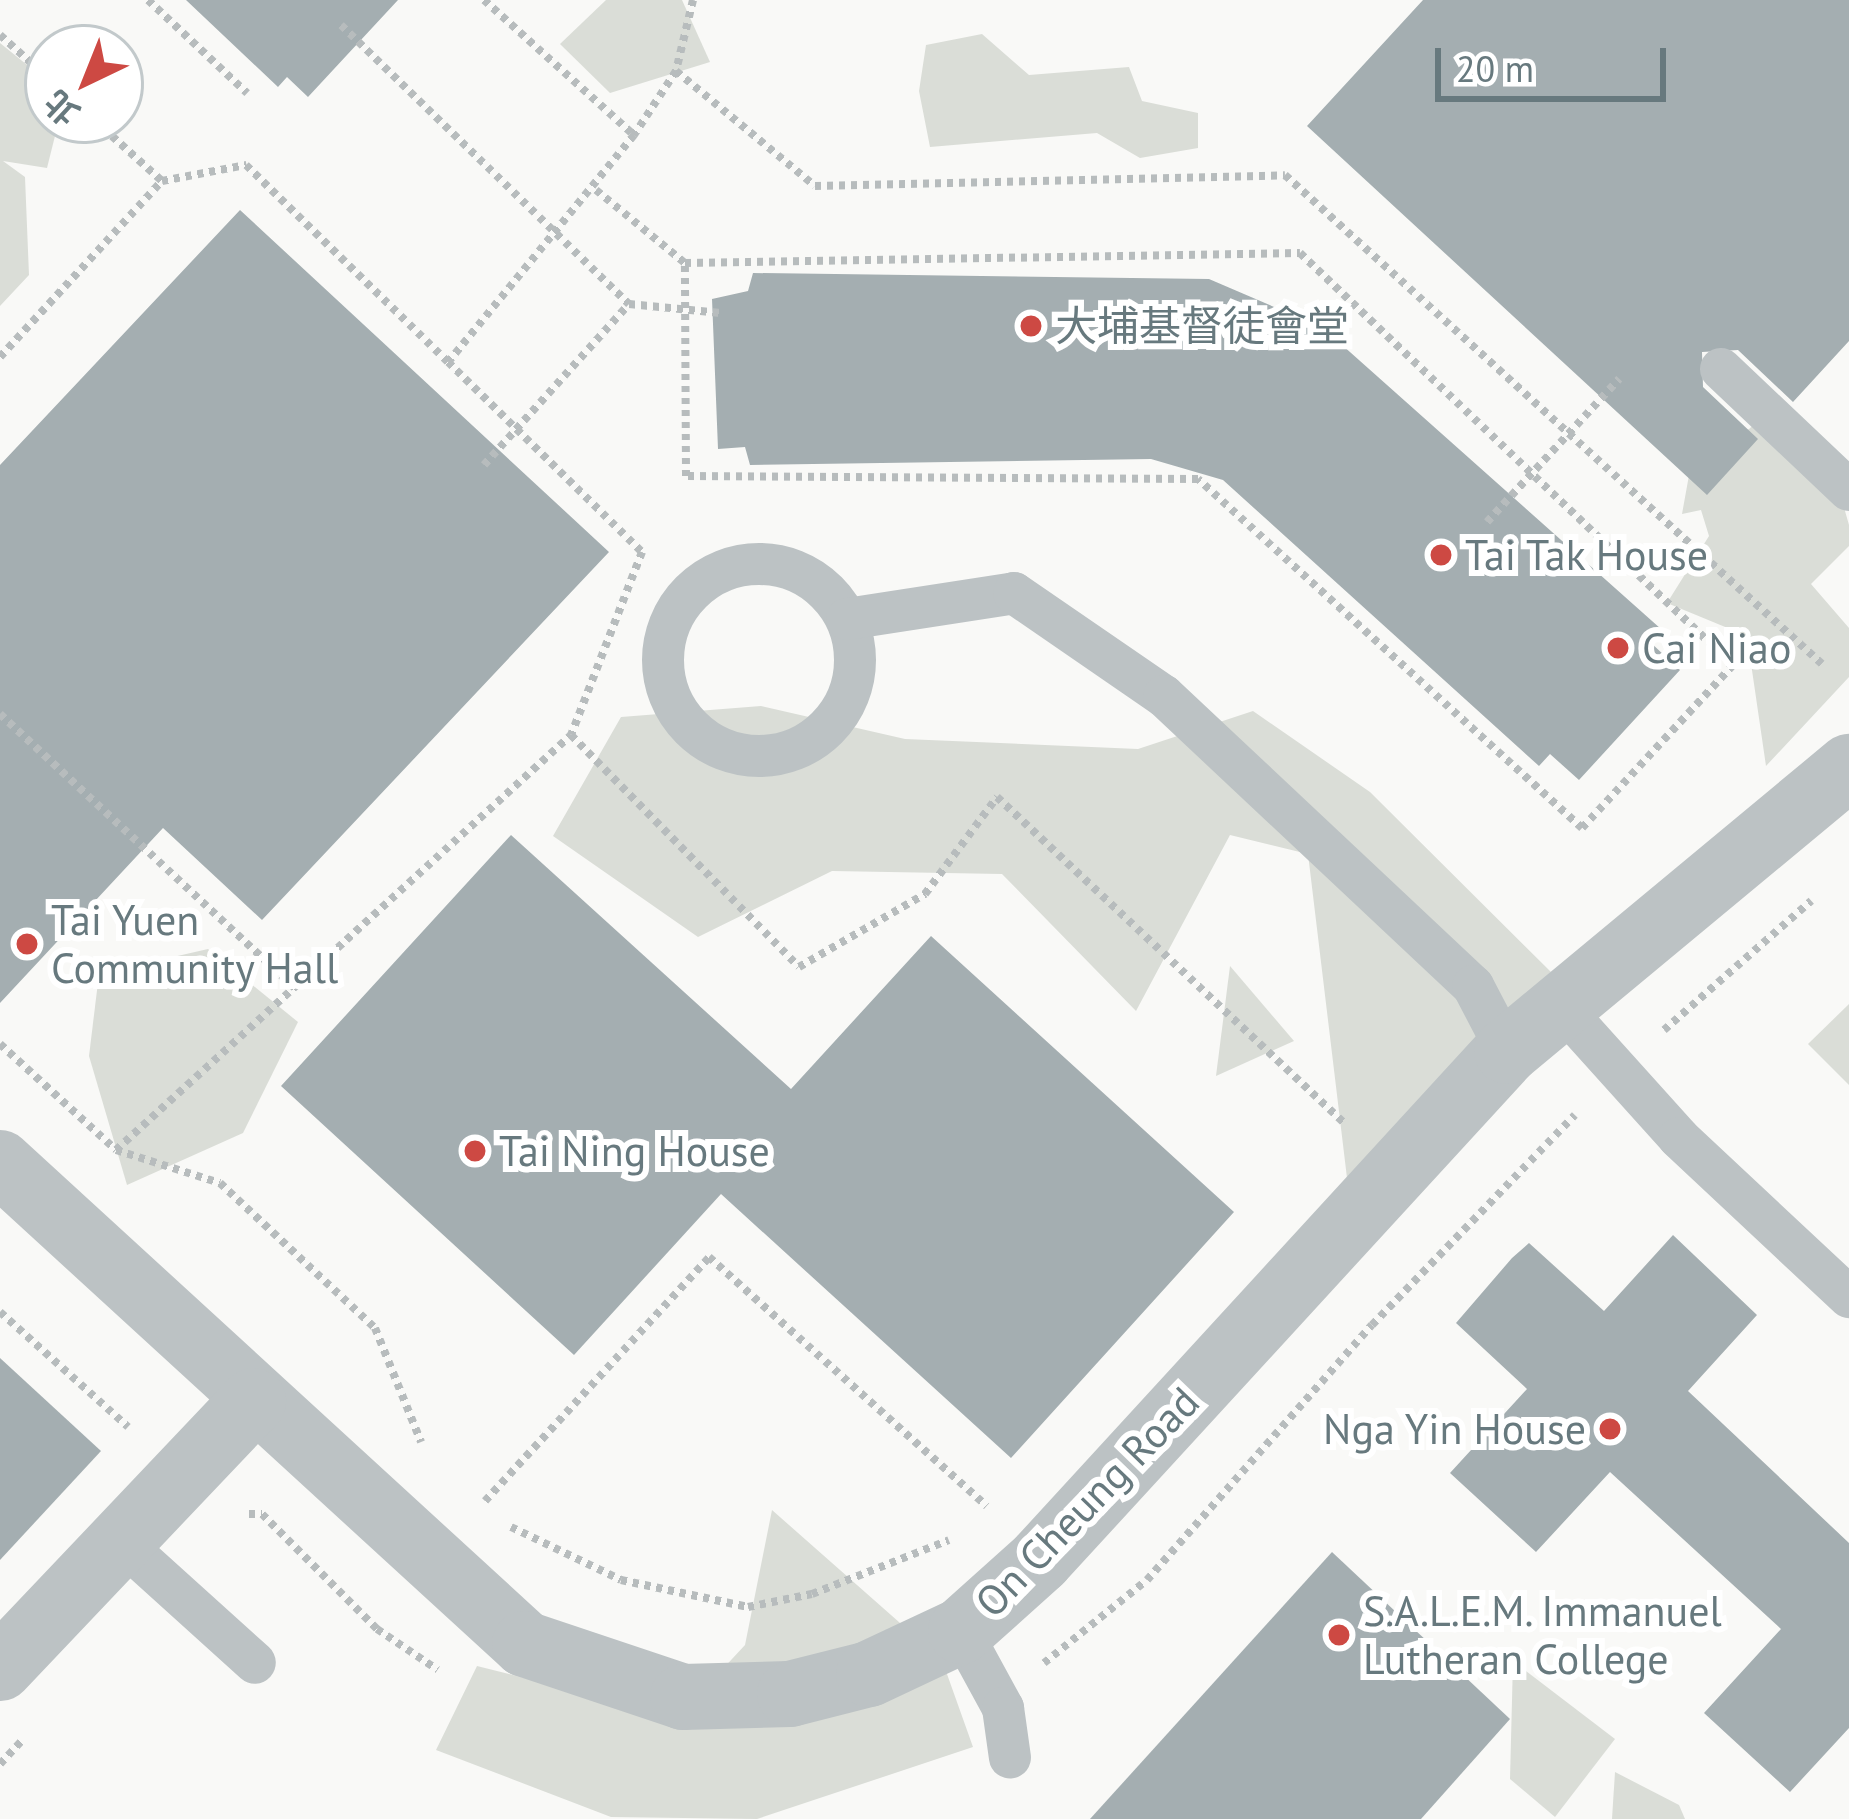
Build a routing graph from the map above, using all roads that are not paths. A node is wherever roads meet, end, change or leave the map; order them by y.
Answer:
1 (1721, 369) dead end
2 (1849, 490) edge
3 (847, 619) junction
4 (1849, 767) edge
5 (1563, 1010) junction
6 (1507, 1051) junction
7 (0, 1163) edge
8 (1849, 1297) edge
9 (254, 1401) junction
10 (119, 1540) junction
11 (961, 1631) junction
12 (255, 1663) dead end
13 (0, 1668) edge
14 (1010, 1758) dead end

1 - 2 lane
3 - 3 lane
3 - 6 lane
4 - 5 street, On Cheung Road
5 - 6 street, On Cheung Road
5 - 8 lane
6 - 11 street, On Cheung Road
7 - 9 street, On Cheung Road
9 - 10 street
9 - 11 street, On Cheung Road
10 - 12 lane
10 - 13 street
11 - 14 lane

